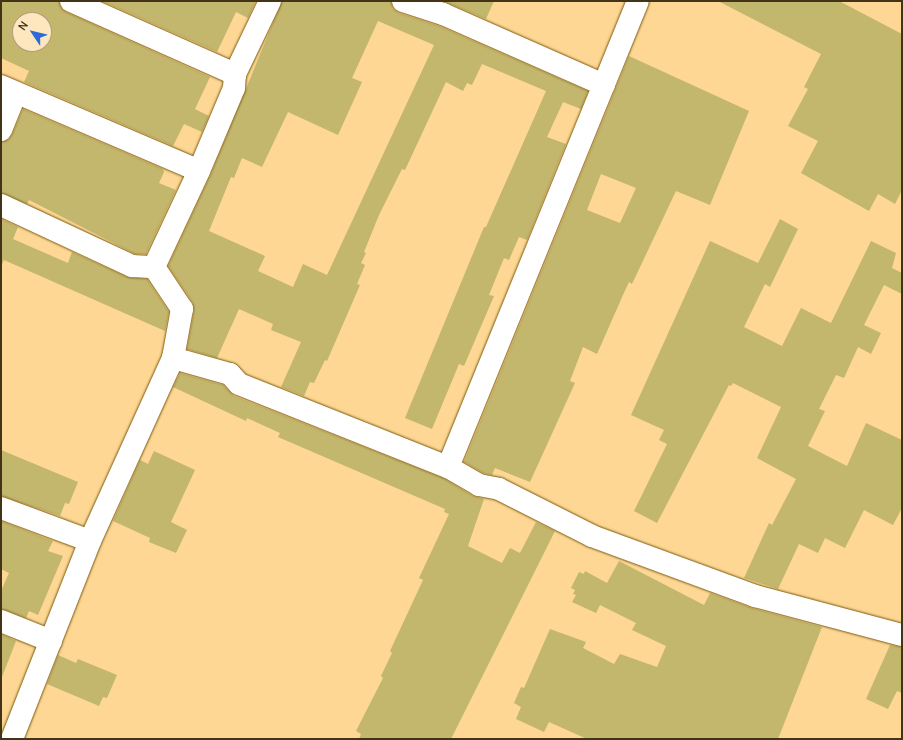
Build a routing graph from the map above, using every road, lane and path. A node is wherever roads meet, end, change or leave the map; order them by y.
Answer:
1 (71, 1) edge
2 (270, 1) edge
3 (403, 1) edge
4 (638, 1) edge
5 (235, 74) junction
6 (604, 85) junction
7 (8, 89) edge
8 (1, 130) edge
9 (199, 171) junction
10 (1, 205) edge
11 (154, 267) junction
12 (173, 358) junction
13 (448, 466) junction
14 (1, 508) edge
15 (90, 542) junction
16 (1, 621) edge
17 (902, 635) edge
18 (51, 641) junction
19 (12, 739) edge

1 - 5 street
2 - 5 street
3 - 6 street
4 - 6 street
5 - 9 street
6 - 13 street
7 - 8 street
7 - 9 street
9 - 11 street
10 - 11 street
11 - 12 street
12 - 13 street
12 - 15 street
13 - 17 street
14 - 15 street
15 - 18 street
16 - 18 street
18 - 19 street

